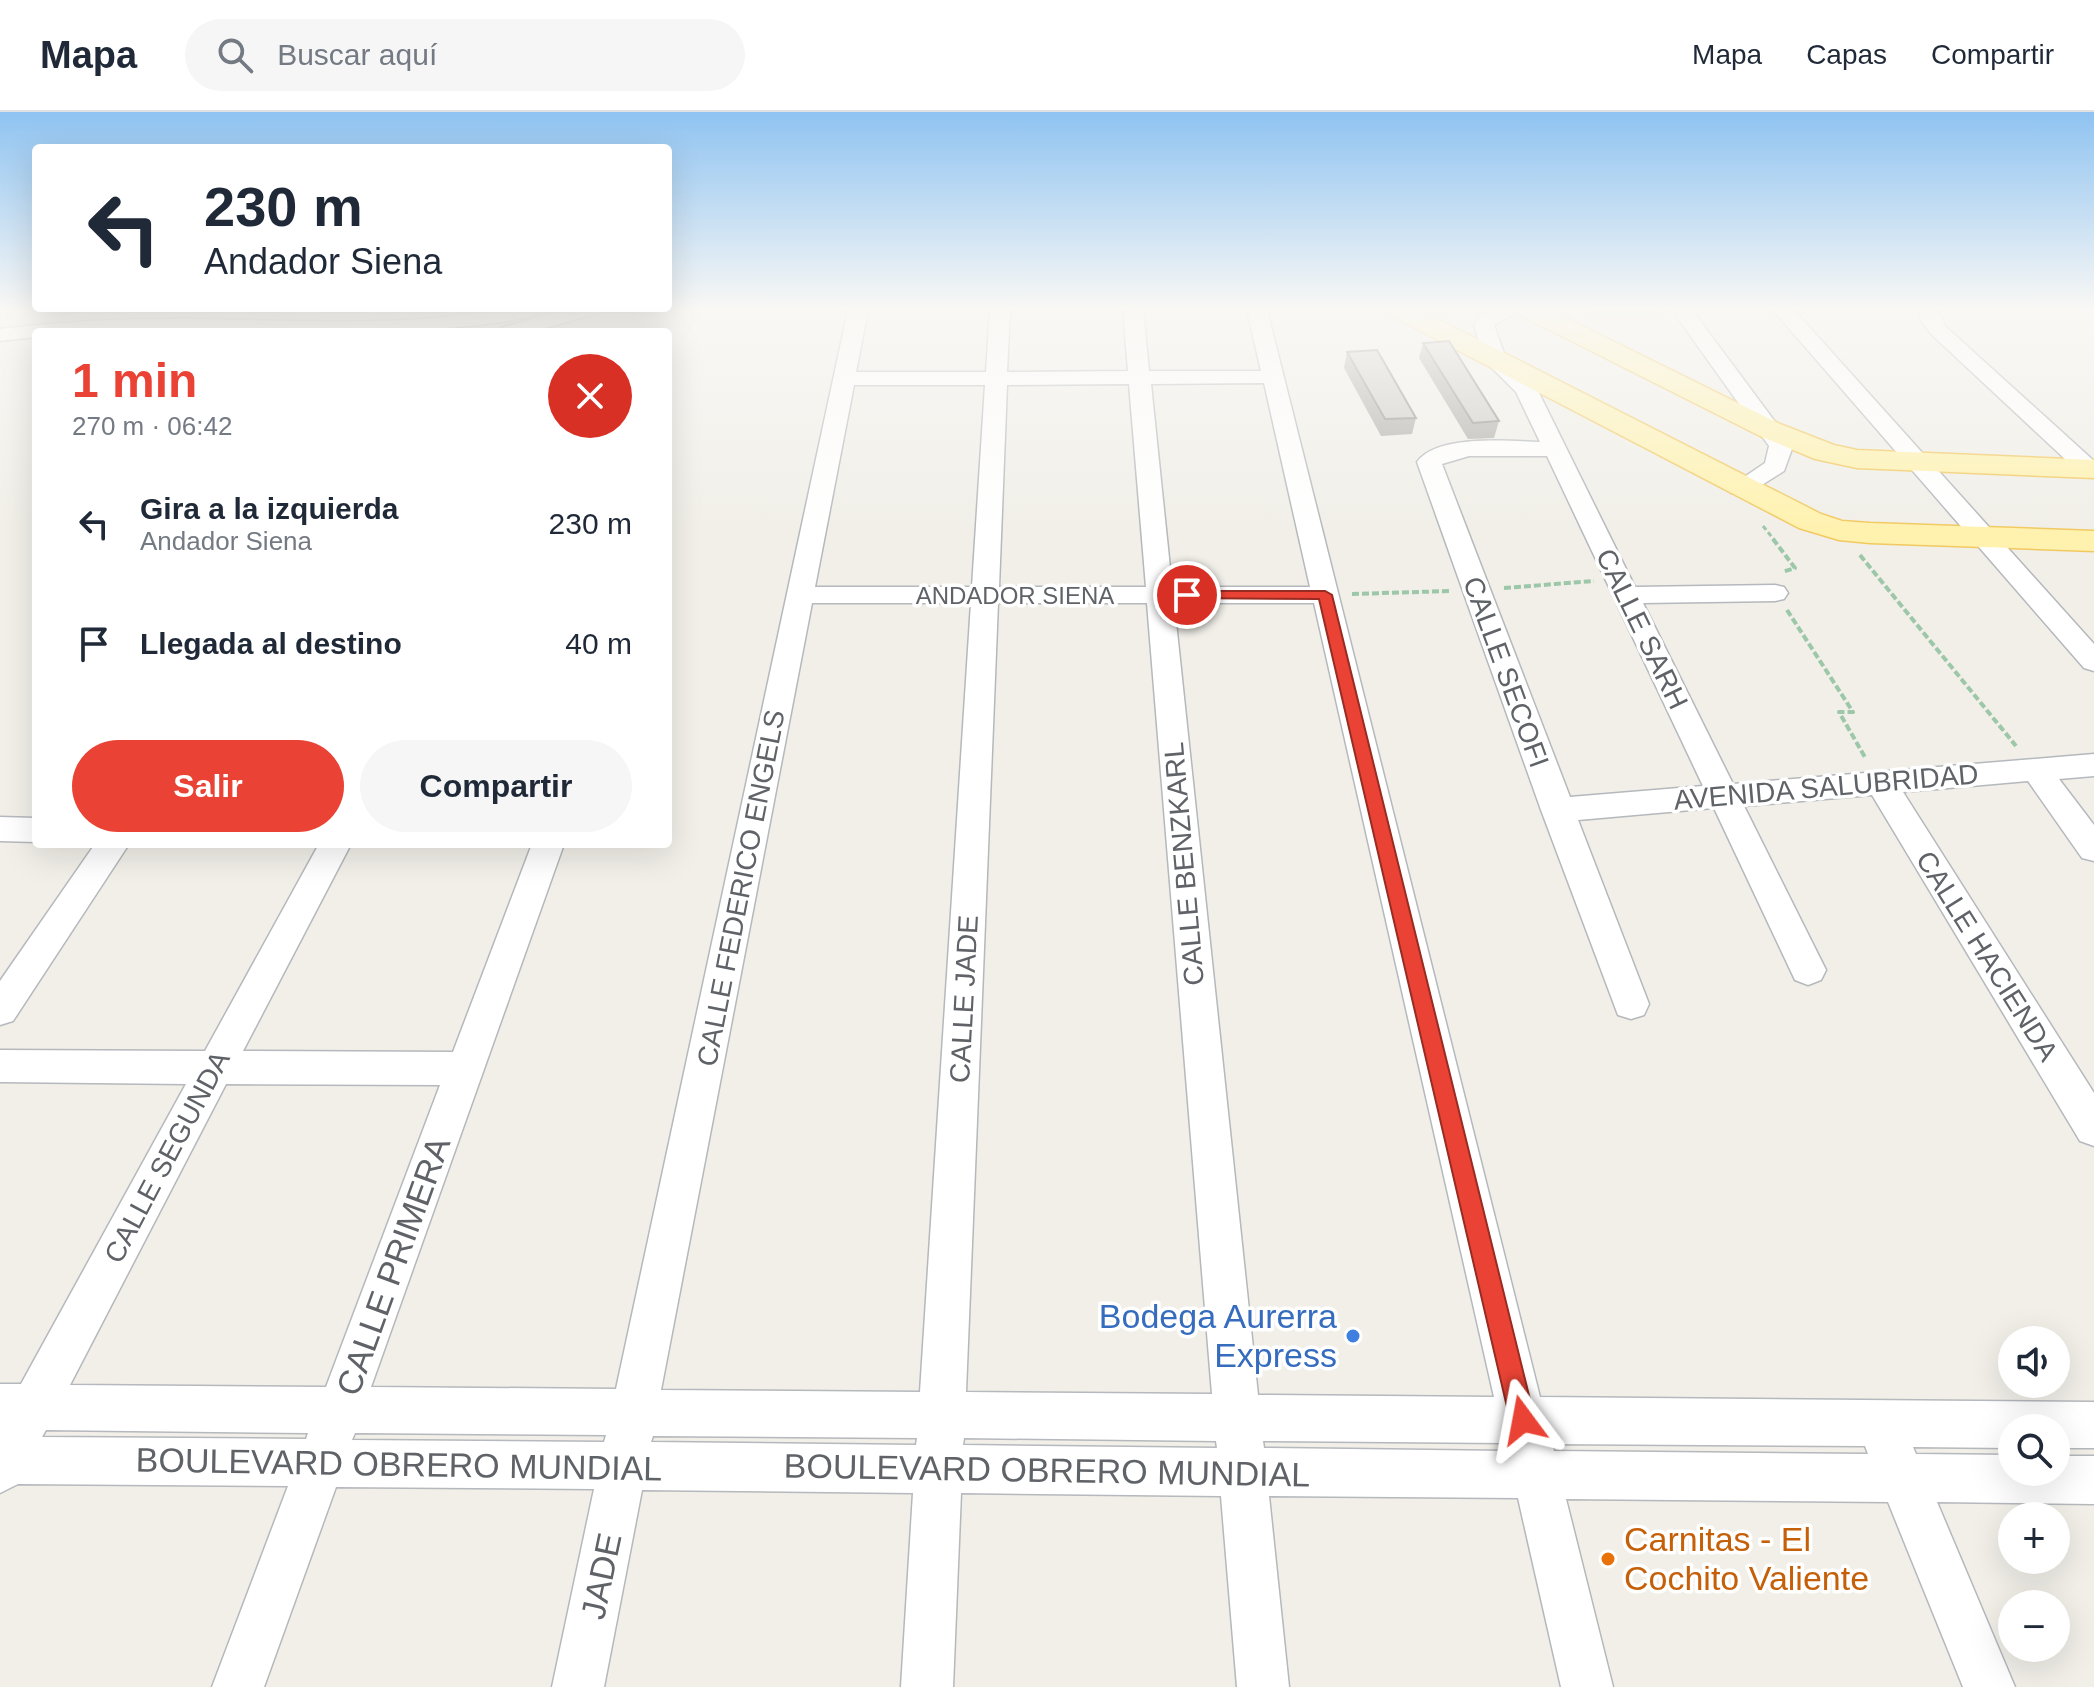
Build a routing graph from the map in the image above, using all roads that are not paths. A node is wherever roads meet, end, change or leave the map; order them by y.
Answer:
1 (843, 384) edge
2 (997, 384) edge
3 (1140, 384) edge
4 (1275, 384) edge
5 (1520, 384) edge
6 (1539, 384) edge
7 (1677, 384) edge
8 (1736, 384) edge
9 (1848, 384) edge
10 (1997, 384) edge
11 (1770, 430) junction
12 (1556, 449) junction
13 (1917, 462) junction
14 (2091, 468) edge
15 (1740, 488) junction
16 (1984, 538) junction
17 (2094, 541) edge
18 (1775, 593) road end
19 (800, 595) junction
20 (985, 595) junction
21 (1159, 595) junction
22 (1325, 595) junction
23 (1626, 595) junction
24 (2094, 662) edge
25 (2094, 765) edge
26 (2036, 770) junction
27 (1881, 783) junction
28 (1721, 796) junction
29 (1557, 810) junction
30 (0, 829) edge
31 (32, 830) edge
32 (110, 848) edge
33 (333, 848) edge
34 (547, 848) edge
35 (2094, 849) edge
36 (1808, 970) dead end
37 (1631, 1004) dead end
38 (0, 1010) edge
39 (0, 1066) edge
40 (215, 1067) junction
41 (465, 1069) junction
42 (2094, 1128) edge
43 (17, 1407) edge
44 (340, 1410) junction
45 (634, 1413) junction
46 (941, 1415) junction
47 (1236, 1418) junction
48 (1523, 1420) junction
49 (1879, 1423) junction
50 (2094, 1425) edge
51 (2, 1463) edge
52 (321, 1463) junction
53 (624, 1466) junction
54 (938, 1469) junction
55 (1242, 1472) junction
56 (1536, 1475) junction
57 (1903, 1479) junction
58 (2094, 1480) edge
59 (238, 1687) edge
60 (578, 1687) edge
61 (927, 1687) edge
62 (1263, 1687) edge
63 (1587, 1687) edge
64 (1989, 1687) edge

1 - 19 street, CALLE FEDERICO ENGELS
2 - 20 street, CALLE JADE
3 - 21 street, CALLE BENZKARL
4 - 22 street
5 - 12 street, CALLE SARH
6 - 15 main road
7 - 11 main road
8 - 11 street
9 - 13 street
10 - 14 street
11 - 13 main road
11 - 15 street
12 - 23 street, CALLE SARH
12 - 29 street, CALLE SECOFI
13 - 14 main road
13 - 16 street
15 - 16 main road
16 - 17 main road
16 - 24 street
18 - 23 street
19 - 20 street, ANDADOR SIENA
19 - 45 street, CALLE FEDERICO ENGELS
20 - 21 street, ANDADOR SIENA
20 - 46 street, CALLE JADE
21 - 22 street, ANDADOR SIENA
21 - 47 street, CALLE BENZKARL
22 - 48 street
23 - 28 street, CALLE SARH
25 - 26 street, AVENIDA SALUBRIDAD
26 - 27 street, AVENIDA SALUBRIDAD
26 - 35 street
27 - 28 street, AVENIDA SALUBRIDAD
27 - 42 street, CALLE HACIENDA
28 - 29 street, AVENIDA SALUBRIDAD
28 - 36 street, CALLE SARH
29 - 37 street, CALLE SECOFI
30 - 31 street
32 - 38 street
33 - 40 street, CALLE SEGUNDA
34 - 41 street, CALLE PRIMERA
39 - 40 street
40 - 41 street
40 - 43 street, CALLE SEGUNDA
41 - 44 street, CALLE PRIMERA
43 - 44 street, BOULEVARD OBRERO MUNDIAL
43 - 51 street, CALLE SEGUNDA
44 - 45 street, BOULEVARD OBRERO MUNDIAL
44 - 52 street, CALLE PRIMERA
45 - 46 street, BOULEVARD OBRERO MUNDIAL
45 - 53 street, CALLE FEDERICO ENGELS
46 - 47 street, BOULEVARD OBRERO MUNDIAL
46 - 54 street, CALLE JADE
47 - 48 street, BOULEVARD OBRERO MUNDIAL
47 - 55 street, CALLE BENZKARL
48 - 49 street, BOULEVARD OBRERO MUNDIAL
48 - 56 street
49 - 50 street, BOULEVARD OBRERO MUNDIAL
49 - 57 street
51 - 52 street, BOULEVARD OBRERO MUNDIAL
52 - 53 street, BOULEVARD OBRERO MUNDIAL
52 - 59 street, CALLE PRIMERA
53 - 54 street, BOULEVARD OBRERO MUNDIAL
53 - 60 street, JADE
54 - 55 street, BOULEVARD OBRERO MUNDIAL
54 - 61 street, CALLE JADE
55 - 56 street, BOULEVARD OBRERO MUNDIAL
55 - 62 street
56 - 57 street, BOULEVARD OBRERO MUNDIAL
56 - 63 street
57 - 58 street, BOULEVARD OBRERO MUNDIAL
57 - 64 street

